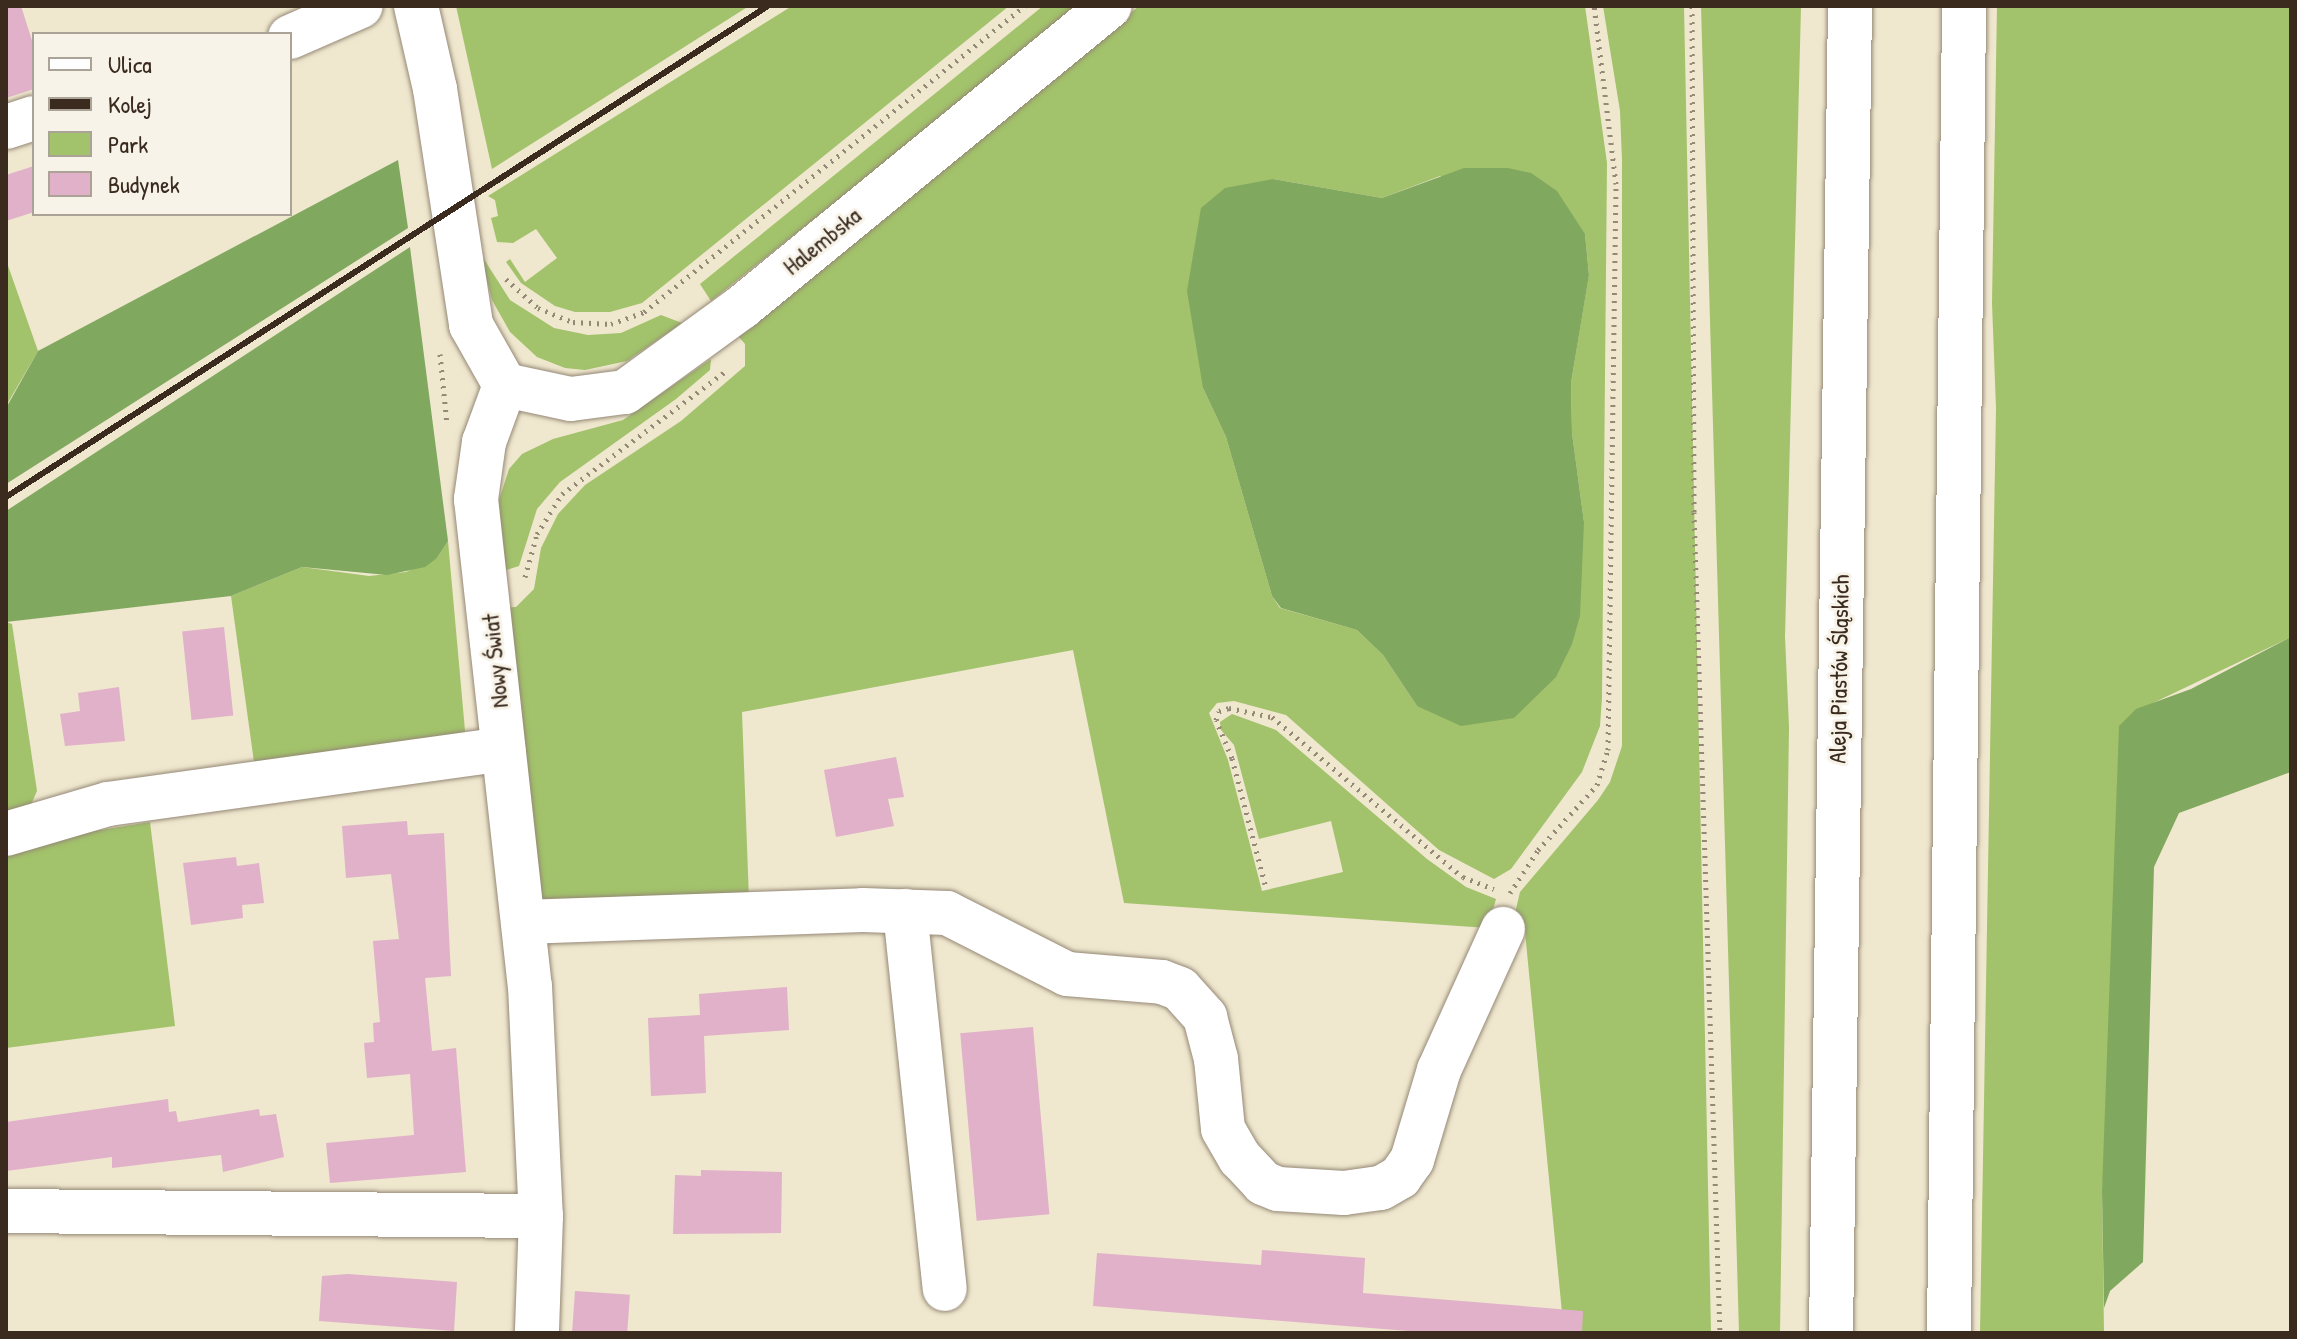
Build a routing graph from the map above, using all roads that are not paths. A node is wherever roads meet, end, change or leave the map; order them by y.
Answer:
1 (361, 6) edge
2 (416, 6) edge
3 (1110, 6) edge
4 (1850, 6) edge
5 (1964, 6) edge
6 (292, 36) edge
7 (32, 119) edge
8 (6, 127) edge
9 (505, 385) junction
10 (503, 749) junction
11 (6, 834) edge
12 (1507, 909) road end
13 (905, 911) junction
14 (523, 922) junction
15 (6, 1211) edge
16 (541, 1216) junction
17 (945, 1289) dead end
18 (537, 1333) edge
19 (1831, 1333) edge
20 (1949, 1333) edge

1 - 6 main road
2 - 9 main road
3 - 9 main road, Halembska
4 - 19 main road, Aleja Piastów Śląskich
5 - 20 main road
7 - 8 main road
9 - 10 main road, Nowy Świat
10 - 11 main road
10 - 14 main road, Nowy Świat
12 - 13 main road
13 - 14 main road
13 - 17 main road
14 - 16 main road, Nowy Świat
15 - 16 main road
16 - 18 main road, Nowy Świat

